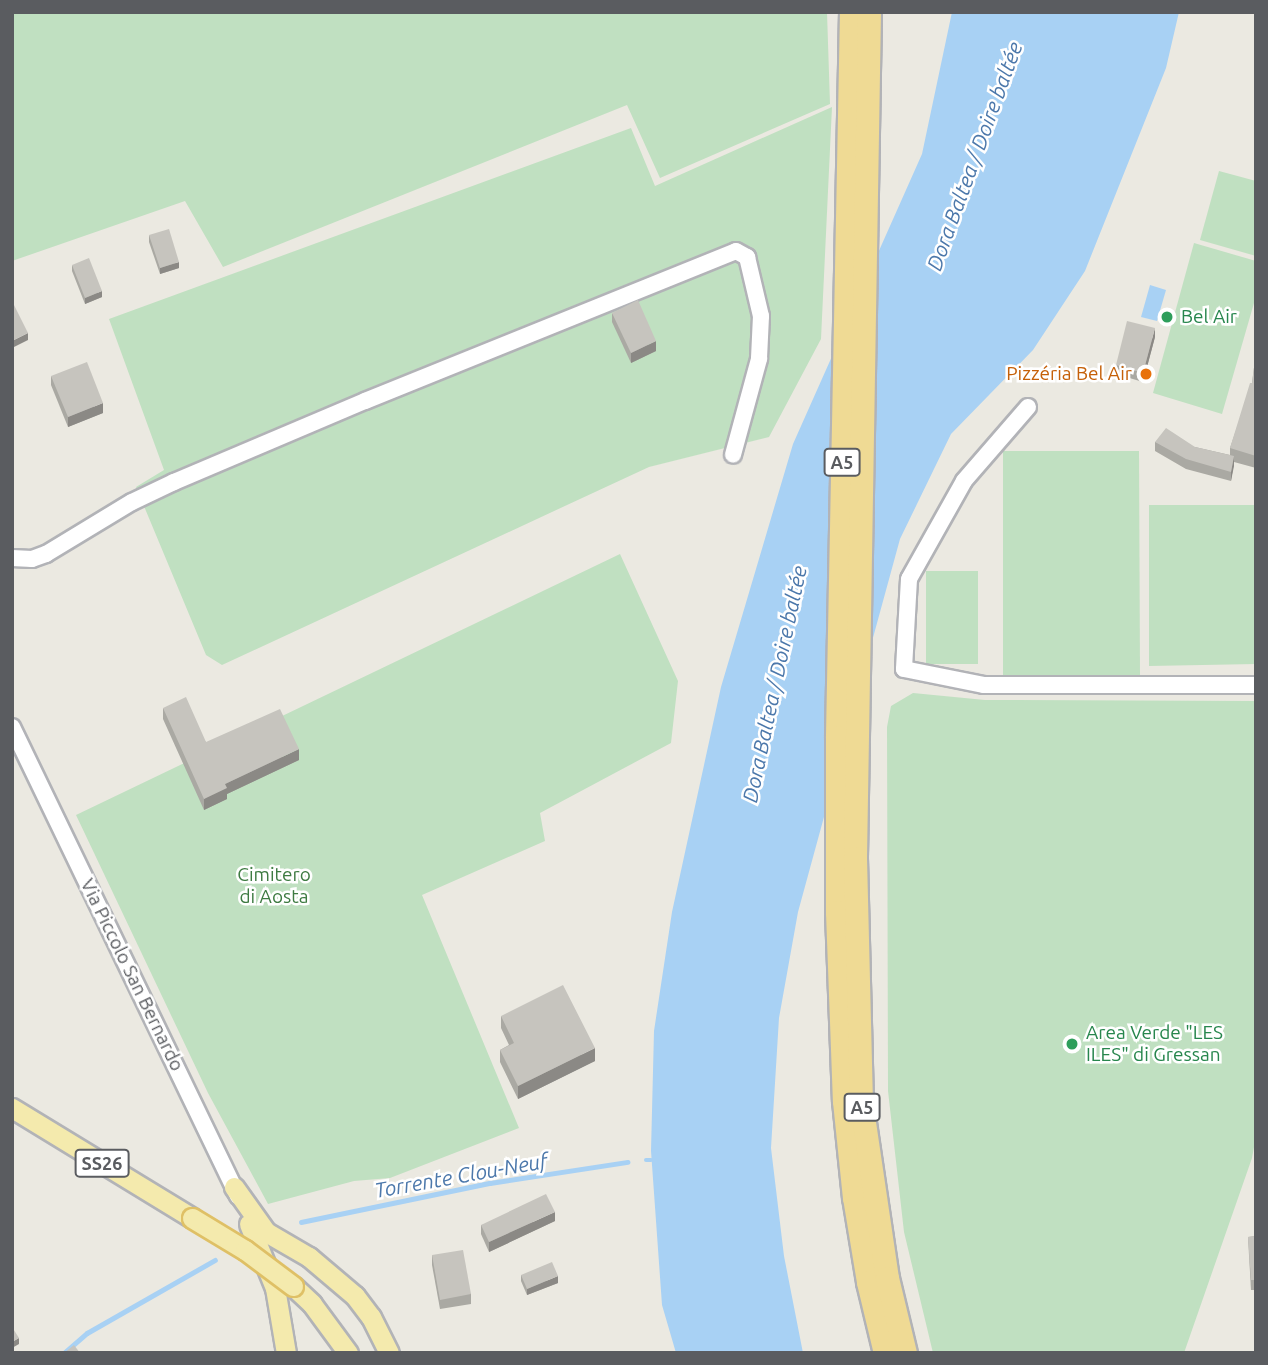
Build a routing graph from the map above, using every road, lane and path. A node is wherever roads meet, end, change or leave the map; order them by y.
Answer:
1 (851, 12) edge
2 (869, 12) edge
3 (1028, 407) dead end
4 (733, 455) dead end
5 (12, 558) edge
6 (1256, 685) edge
7 (12, 727) edge
8 (12, 1108) edge
9 (234, 1186) junction
10 (249, 1224) joint
11 (286, 1245) junction
12 (264, 1260) junction
13 (286, 1353) edge
14 (348, 1353) edge
15 (389, 1353) edge
16 (885, 1353) edge
17 (905, 1353) edge

1 - 16 highway, A5
2 - 17 highway, A5
3 - 6 street
4 - 5 street
7 - 9 street, Via Piccolo San Bernardo
8 - 14 main road, SS26, bridge
9 - 10 street, Via Piccolo San Bernardo
9 - 11 main road
10 - 12 main road
11 - 12 main road
11 - 15 main road
12 - 13 main road

